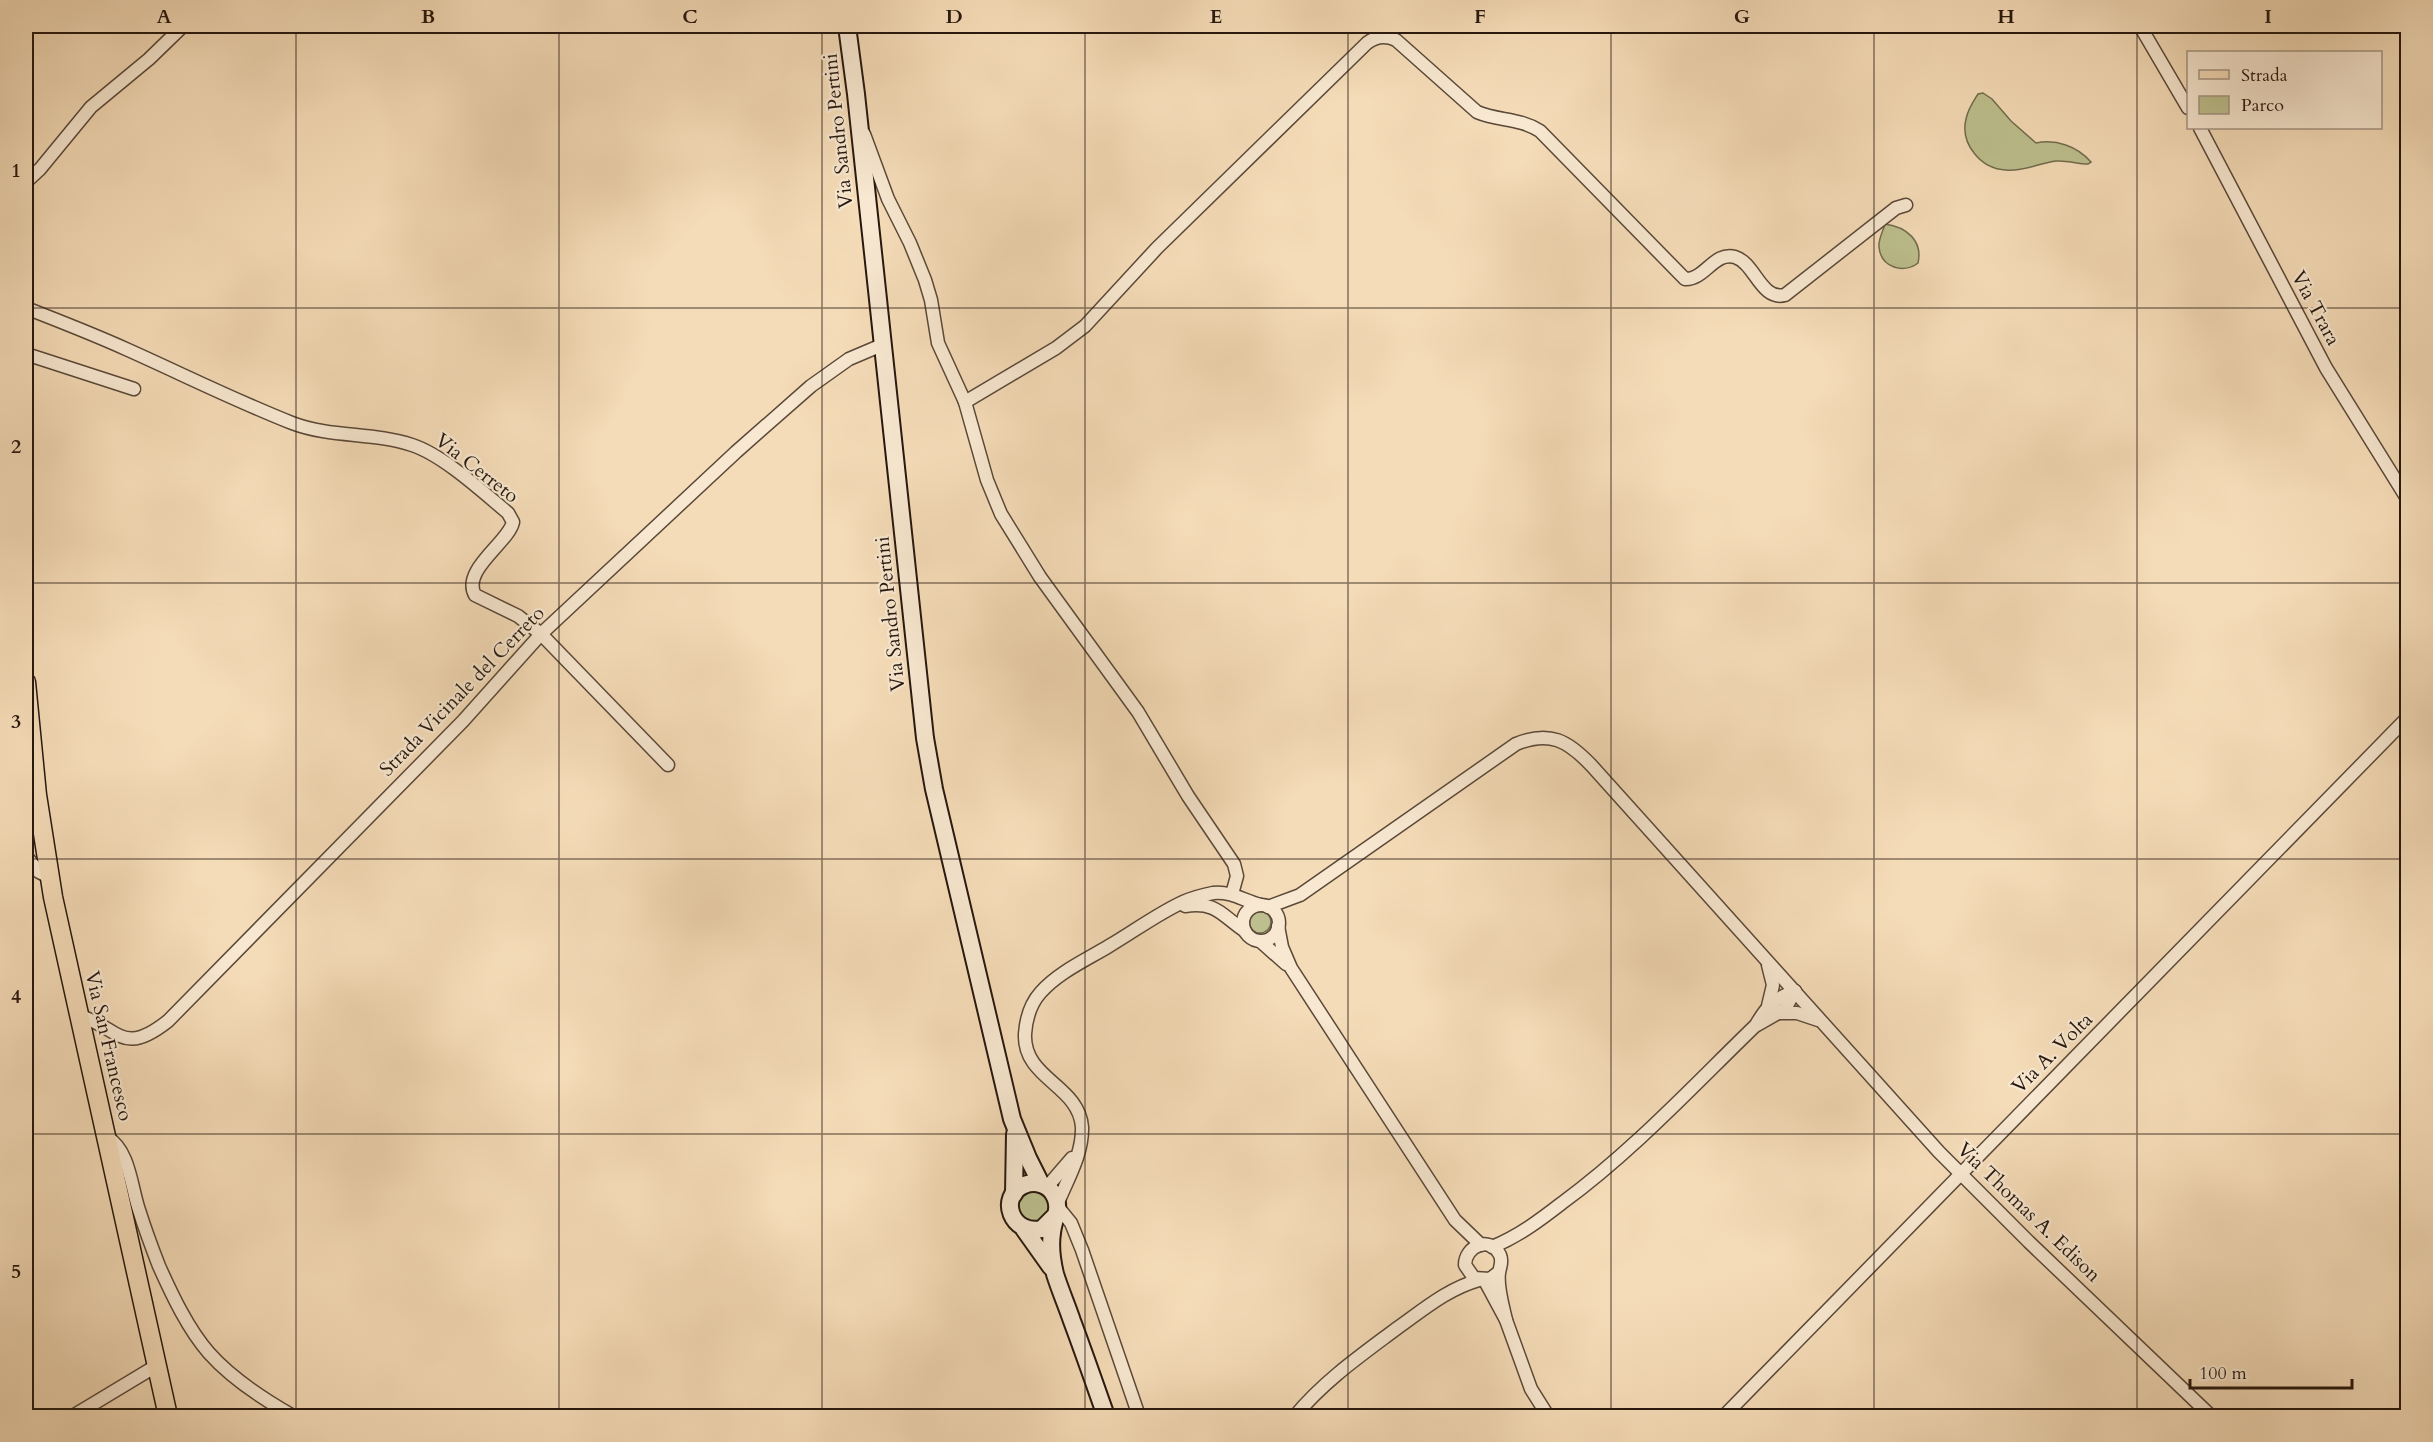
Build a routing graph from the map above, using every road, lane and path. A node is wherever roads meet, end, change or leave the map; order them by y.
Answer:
1 (183, 26) edge
2 (847, 26) edge
3 (2140, 26) edge
4 (2187, 106) edge
5 (859, 122) junction
6 (2201, 129) edge
7 (26, 182) edge
8 (1906, 205) dead end
9 (26, 308) edge
10 (882, 345) junction
11 (26, 354) edge
12 (134, 389) dead end
13 (965, 402) junction
14 (2408, 500) edge
15 (541, 634) junction
16 (26, 682) edge
17 (2408, 717) edge
18 (668, 765) dead end
19 (26, 856) edge
20 (49, 877) junction
21 (1232, 894) junction
22 (1300, 896) junction
23 (1264, 906) junction
24 (1172, 908) junction
25 (1278, 925) junction
26 (1245, 931) junction
27 (1260, 941) junction
28 (1761, 954) junction
29 (1290, 968) junction
30 (1795, 991) junction
31 (1768, 1006) junction
32 (1779, 1013) junction
33 (77, 1015) junction
34 (1756, 1025) junction
35 (1828, 1028) junction
36 (1015, 1127) junction
37 (107, 1137) junction
38 (1080, 1147) junction
39 (1960, 1174) junction
40 (1044, 1186) junction
41 (1014, 1194) junction
42 (1057, 1209) junction
43 (1455, 1220) junction
44 (1024, 1229) junction
45 (1525, 1231) junction
46 (1487, 1246) junction
47 (1466, 1259) junction
48 (1500, 1268) junction
49 (1055, 1273) junction
50 (1482, 1280) junction
51 (1447, 1292) junction
52 (1506, 1320) junction
53 (156, 1366) junction
54 (1094, 1382) junction
55 (73, 1416) edge
56 (168, 1416) edge
57 (293, 1416) edge
58 (1097, 1416) edge
59 (1106, 1416) edge
60 (1139, 1416) edge
61 (1295, 1416) edge
62 (1548, 1416) edge
63 (1724, 1416) edge
64 (2211, 1416) edge

1 - 7 street
2 - 5 main road, Via Sandro Pertini
3 - 4 street
5 - 10 main road, Via Sandro Pertini
5 - 13 street
6 - 14 street, Via Trara
8 - 13 street
9 - 15 street, Via Cerreto
10 - 15 street, Strada Vicinale del Cerreto
10 - 36 main road, Via Sandro Pertini
11 - 12 street
13 - 21 street
15 - 18 street, Via Cerreto
15 - 33 street, Strada Vicinale del Cerreto
16 - 20 main road, Via San Francesco
17 - 39 street, Via A. Volta
19 - 20 street
20 - 33 main road, Via San Francesco
21 - 23 street
21 - 24 street
22 - 23 street
22 - 25 street
22 - 28 street, Via Thomas A. Edison
23 - 25 street
23 - 26 street
24 - 26 street
24 - 38 street
25 - 27 street
25 - 29 street
26 - 27 street
27 - 29 street
28 - 30 street, Via Thomas A. Edison
28 - 31 street
29 - 43 street
30 - 31 street
30 - 32 street
30 - 35 street, Via Thomas A. Edison
31 - 34 street
32 - 34 street
32 - 35 street
33 - 37 main road, Via San Francesco
34 - 45 street
35 - 39 street, Via Thomas A. Edison
36 - 40 main road, Via Sandro Pertini
36 - 41 main road
37 - 53 main road, Via San Francesco
37 - 57 street
38 - 40 street
38 - 42 street
39 - 63 street, Via A. Volta
39 - 64 street, Via Thomas A. Edison
40 - 41 main road
40 - 42 main road, Via Sandro Pertini
41 - 44 main road
42 - 44 main road
42 - 49 main road
42 - 60 street
43 - 46 street
43 - 47 street
44 - 49 main road
45 - 46 street
45 - 48 street
46 - 47 street
46 - 48 street
47 - 50 street
47 - 51 street
48 - 50 street
48 - 52 street
49 - 54 main road
50 - 51 street
50 - 52 street
51 - 61 street
52 - 62 street
53 - 55 street
53 - 56 main road, Via San Francesco
54 - 58 street
54 - 59 main road

